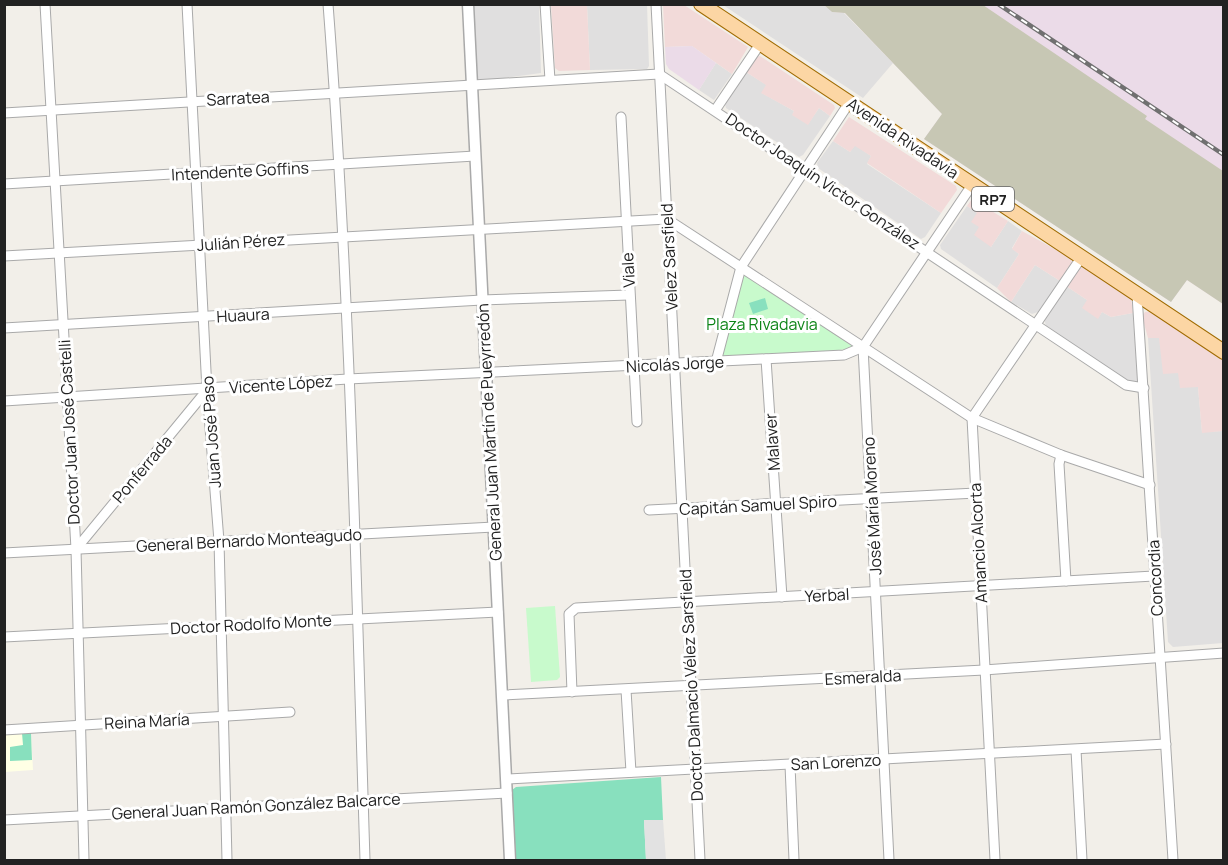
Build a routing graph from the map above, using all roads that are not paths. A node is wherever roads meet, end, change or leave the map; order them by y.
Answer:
1 (45, 4) edge
2 (187, 4) edge
3 (328, 4) edge
4 (468, 4) edge
5 (545, 4) edge
6 (656, 4) edge
7 (701, 4) edge
8 (760, 44) junction
9 (659, 74) junction
10 (550, 80) junction
11 (472, 85) junction
12 (335, 93) junction
13 (194, 101) junction
14 (849, 103) junction
15 (716, 109) junction
16 (52, 110) junction
17 (4, 113) edge
18 (621, 117) dead end
19 (475, 156) junction
20 (339, 165) junction
21 (805, 170) junction
22 (198, 173) junction
23 (55, 181) junction
24 (4, 184) edge
25 (972, 185) junction
26 (667, 219) junction
27 (626, 222) junction
28 (478, 228) junction
29 (341, 236) junction
30 (201, 245) junction
31 (927, 251) junction
32 (59, 253) junction
33 (4, 256) edge
34 (1081, 258) junction
35 (741, 267) junction
36 (629, 295) junction
37 (1137, 295) junction
38 (482, 300) junction
39 (345, 309) junction
40 (205, 317) junction
41 (1036, 323) junction
42 (63, 325) junction
43 (4, 328) edge
44 (863, 347) junction
45 (1224, 352) edge
46 (766, 359) junction
47 (716, 362) junction
48 (675, 365) junction
49 (633, 366) junction
50 (485, 373) junction
51 (348, 380) junction
52 (1144, 388) junction
53 (207, 390) junction
54 (67, 397) junction
55 (4, 401) edge
56 (972, 418) junction
57 (637, 422) dead end
58 (1061, 454) junction
59 (1150, 486) junction
60 (976, 493) junction
61 (873, 500) junction
62 (776, 505) junction
63 (683, 509) junction
64 (649, 510) dead end
65 (494, 527) junction
66 (356, 535) junction
67 (219, 541) junction
68 (76, 549) junction
69 (4, 553) edge
70 (1154, 576) junction
71 (1066, 581) junction
72 (981, 586) junction
73 (876, 593) junction
74 (782, 597) junction
75 (686, 602) junction
76 (498, 612) junction
77 (358, 619) junction
78 (221, 625) junction
79 (78, 632) junction
80 (4, 637) edge
81 (1224, 653) edge
82 (1160, 659) junction
83 (984, 670) junction
84 (881, 675) junction
85 (692, 687) junction
86 (626, 690) junction
87 (572, 692) junction
88 (503, 696) junction
89 (291, 712) dead end
90 (222, 716) junction
91 (81, 725) junction
92 (4, 730) edge
93 (1166, 744) junction
94 (1076, 750) junction
95 (988, 753) junction
96 (883, 759) junction
97 (790, 765) junction
98 (696, 768) junction
99 (631, 772) junction
100 (507, 779) junction
101 (507, 793) junction
102 (363, 800) junction
103 (225, 808) junction
104 (82, 816) junction
105 (4, 820) edge
106 (84, 861) edge
107 (227, 861) edge
108 (365, 861) edge
109 (510, 861) edge
110 (700, 861) edge
111 (794, 861) edge
112 (889, 861) edge
113 (995, 861) edge
114 (1082, 861) edge
115 (1173, 861) edge

1 - 16 street, Doctor Juan José Castelli
2 - 13 street, Juan José Paso
3 - 12 street
4 - 11 street, General Juan Martín de Pueyrredón
5 - 10 street
6 - 9 street, Velez Sarsfield
7 - 8 main road, Avenida Rivadavia / RP7
8 - 14 main road, Avenida Rivadavia / RP7
8 - 15 street
9 - 10 street
9 - 15 street, Doctor Joaquín Victor González
9 - 26 street, Velez Sarsfield
10 - 11 street
11 - 12 street, Sarratea
11 - 19 street, General Juan Martín de Pueyrredón
12 - 13 street, Sarratea
12 - 20 street
13 - 16 street, Sarratea
13 - 22 street, Juan José Paso
14 - 21 street
14 - 25 main road, Avenida Rivadavia / RP7
15 - 21 street, Doctor Joaquín Victor González
16 - 17 street, Sarratea
16 - 23 street, Doctor Juan José Castelli
18 - 27 street, Viale
19 - 20 street, Intendente Goffins
19 - 28 street, General Juan Martín de Pueyrredón
20 - 22 street, Intendente Goffins
20 - 29 street
21 - 31 street, Doctor Joaquín Victor González
21 - 35 street
22 - 23 street, Intendente Goffins
22 - 30 street, Juan José Paso
23 - 24 street, Intendente Goffins
23 - 32 street, Doctor Juan José Castelli
25 - 31 street
25 - 34 main road, Avenida Rivadavia / RP7
26 - 27 street, Julián Pérez
26 - 35 street
26 - 48 street, Velez Sarsfield
27 - 28 street, Julián Pérez
27 - 36 street, Viale
28 - 29 street, Julián Pérez
28 - 38 street, General Juan Martín de Pueyrredón
29 - 30 street, Julián Pérez
29 - 39 street
30 - 32 street, Julián Pérez
30 - 40 street, Juan José Paso
31 - 41 street, Doctor Joaquín Victor González
31 - 44 street
32 - 33 street, Julián Pérez
32 - 42 street, Doctor Juan José Castelli
34 - 37 main road, Avenida Rivadavia / RP7
34 - 41 street
35 - 44 street
35 - 47 street
36 - 38 street, Huaura
36 - 49 street, Viale
37 - 45 main road, Avenida Rivadavia / RP7
37 - 52 street, Concordia
38 - 39 street, Huaura
38 - 50 street, General Juan Martín de Pueyrredón
39 - 40 street, Huaura
39 - 51 street
40 - 42 street, Huaura
40 - 53 street, Juan José Paso
41 - 52 street, Doctor Joaquín Victor González
41 - 56 street
42 - 43 street, Huaura
42 - 54 street, Doctor Juan José Castelli
44 - 46 street, Nicolás Jorge
44 - 56 street
44 - 61 street, José María Moreno
46 - 47 street, Nicolás Jorge
46 - 62 street, Malaver
47 - 48 street, Nicolás Jorge
48 - 49 street, Nicolás Jorge
48 - 63 street, Velez Sarsfield
49 - 50 street, Nicolás Jorge
49 - 57 street, Viale
50 - 51 street, Vicente López
50 - 65 street, General Juan Martín de Pueyrredón
51 - 53 street, Vicente López
51 - 66 street
52 - 59 street, Concordia
53 - 54 street, Vicente López
53 - 67 street, Juan José Paso
53 - 68 street, Ponferrada
54 - 55 street, Vicente López
54 - 68 street, Doctor Juan José Castelli
56 - 58 street
56 - 60 street, Amancio Alcorta
58 - 59 street
58 - 71 street
59 - 70 street, Concordia
60 - 61 street, Capitán Samuel Spiro
60 - 72 street, Amancio Alcorta
61 - 62 street, Capitán Samuel Spiro
61 - 73 street, José María Moreno
62 - 63 street, Capitán Samuel Spiro
62 - 74 street, Malaver
63 - 64 street, Capitán Samuel Spiro
63 - 75 street, Doctor Dalmacio Vélez Sarsfield
65 - 66 street, General Bernardo Monteagudo
65 - 76 street, General Juan Martín de Pueyrredón
66 - 67 street, General Bernardo Monteagudo
66 - 77 street
67 - 68 street, General Bernardo Monteagudo
67 - 78 street, Juan José Paso
68 - 69 street, General Bernardo Monteagudo
68 - 79 street, Doctor Juan José Castelli
70 - 71 street, Yerbal
70 - 82 street, Concordia
71 - 72 street, Yerbal
72 - 73 street, Yerbal
72 - 83 street, Amancio Alcorta
73 - 74 street, Yerbal
73 - 84 street, José María Moreno
74 - 75 street, Yerbal
75 - 85 street, Doctor Dalmacio Vélez Sarsfield
75 - 87 street, Yerbal
76 - 77 street, Doctor Rodolfo Monte
76 - 88 street, General Juan Martín de Pueyrredón
77 - 78 street, Doctor Rodolfo Monte
77 - 102 street
78 - 79 street, Doctor Rodolfo Monte
78 - 90 street, Juan José Paso
79 - 80 street, Doctor Rodolfo Monte
79 - 91 street, Doctor Juan José Castelli
81 - 82 street, Esmeralda
82 - 83 street, Esmeralda
82 - 93 street, Concordia
83 - 84 street, Esmeralda
83 - 95 street, Amancio Alcorta
84 - 85 street, Esmeralda
84 - 96 street, José María Moreno
85 - 86 street, Esmeralda
85 - 98 street, Doctor Dalmacio Vélez Sarsfield
86 - 87 street, Esmeralda
86 - 99 street
87 - 88 street, Esmeralda
88 - 100 street, General Juan Martín de Pueyrredón
89 - 90 street, Reina María
90 - 91 street, Reina María
90 - 103 street, Juan José Paso
91 - 92 street, Reina María
91 - 104 street, Doctor Juan José Castelli
93 - 94 street, San Lorenzo
93 - 115 street, Concordia
94 - 95 street, San Lorenzo
94 - 114 street
95 - 96 street, San Lorenzo
95 - 113 street, Amancio Alcorta
96 - 97 street, San Lorenzo
96 - 112 street, José María Moreno
97 - 98 street, San Lorenzo
97 - 111 street
98 - 99 street, San Lorenzo
98 - 110 street, Doctor Dalmacio Vélez Sarsfield
99 - 100 street, San Lorenzo
100 - 101 street, General Juan Martín de Pueyrredón
101 - 102 street, General Juan Ramón González Balcarce
101 - 109 street, General Juan Martín de Pueyrredón
102 - 103 street, General Juan Ramón González Balcarce
102 - 108 street
103 - 104 street, General Juan Ramón González Balcarce
103 - 107 street, Juan José Paso
104 - 105 street, General Juan Ramón González Balcarce
104 - 106 street, Doctor Juan José Castelli

